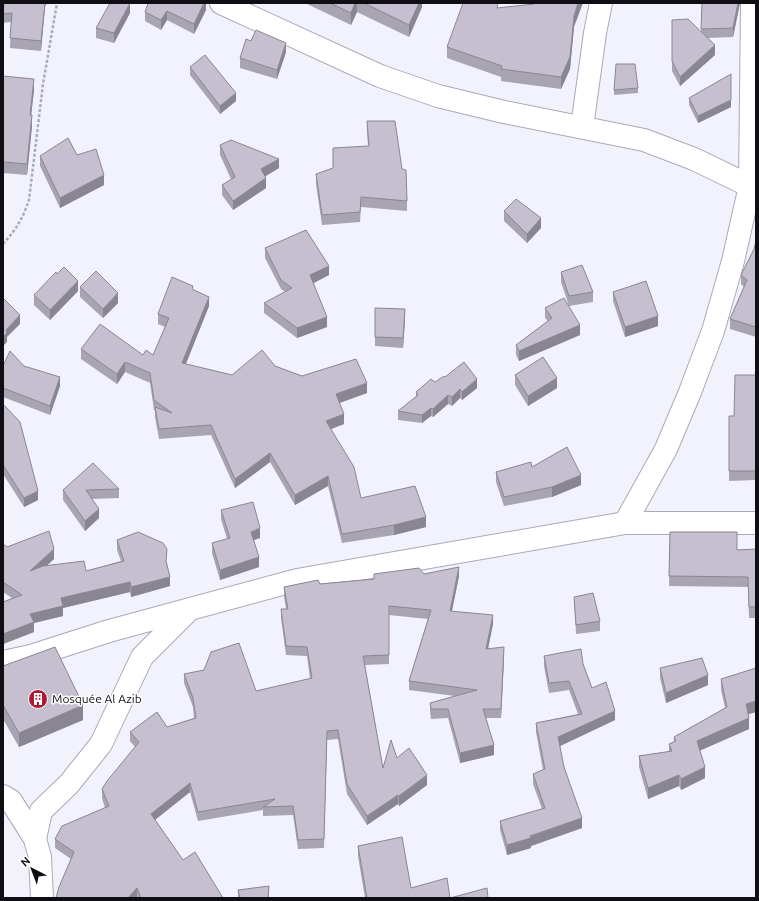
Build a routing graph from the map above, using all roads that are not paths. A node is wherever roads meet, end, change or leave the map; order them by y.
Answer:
1 (222, 3) edge
2 (601, 3) edge
3 (752, 3) edge
4 (582, 127) junction
5 (753, 152) edge
6 (753, 187) edge
7 (625, 523) junction
8 (756, 523) edge
9 (190, 608) junction
10 (3, 662) edge
11 (3, 796) edge
12 (36, 839) junction
13 (42, 898) edge

1 - 4 street
2 - 4 street
3 - 5 street
4 - 6 street
5 - 6 street
6 - 7 street
7 - 8 street
7 - 9 street
9 - 10 street
9 - 12 street
11 - 12 street
12 - 13 street

